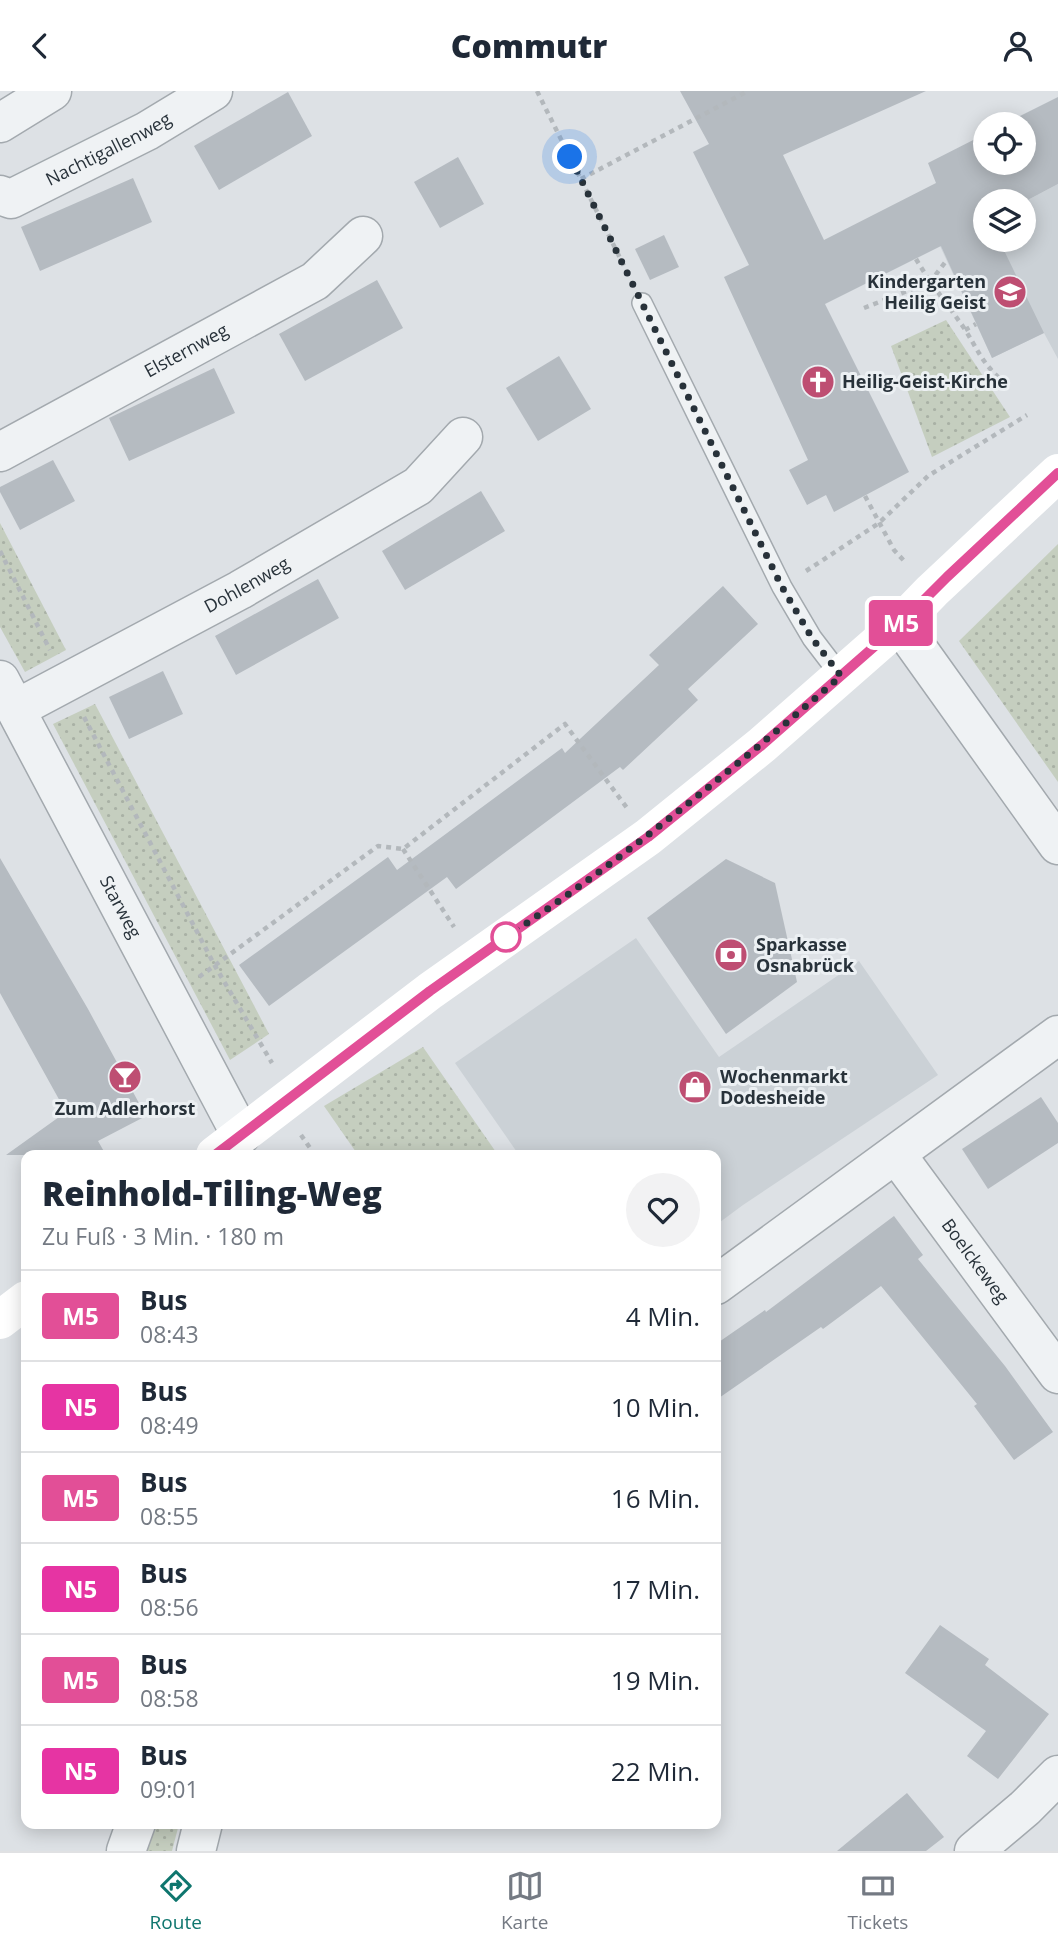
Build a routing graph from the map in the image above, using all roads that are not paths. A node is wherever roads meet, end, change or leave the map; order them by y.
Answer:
1 (52, 91) edge
2 (213, 91) edge
3 (0, 123) edge
4 (0, 195) edge
5 (363, 236) dead end
6 (642, 303) road end
7 (463, 437) dead end
8 (0, 452) edge
9 (1058, 474) edge
10 (900, 624) junction
11 (841, 676) junction
12 (8, 694) edge
13 (1058, 845) edge
14 (1058, 1035) edge
15 (228, 1145) edge
16 (896, 1154) junction
17 (721, 1281) edge
18 (21, 1304) edge
19 (0, 1320) edge
20 (1056, 1372) edge
21 (1058, 1775) edge
22 (134, 1829) edge
23 (202, 1829) edge
24 (126, 1851) edge
25 (196, 1851) edge
26 (974, 1851) edge

1 - 3 street
2 - 4 street, Nachtigallenweg
5 - 8 street, Elsternweg
6 - 11 lane
7 - 12 street, Dohlenweg
9 - 10 street
10 - 11 street
10 - 13 street
11 - 15 street
12 - 15 street, Starweg
14 - 16 street
16 - 17 street
16 - 20 street, Boelckeweg
18 - 19 street
21 - 26 street
22 - 24 street
23 - 25 street

